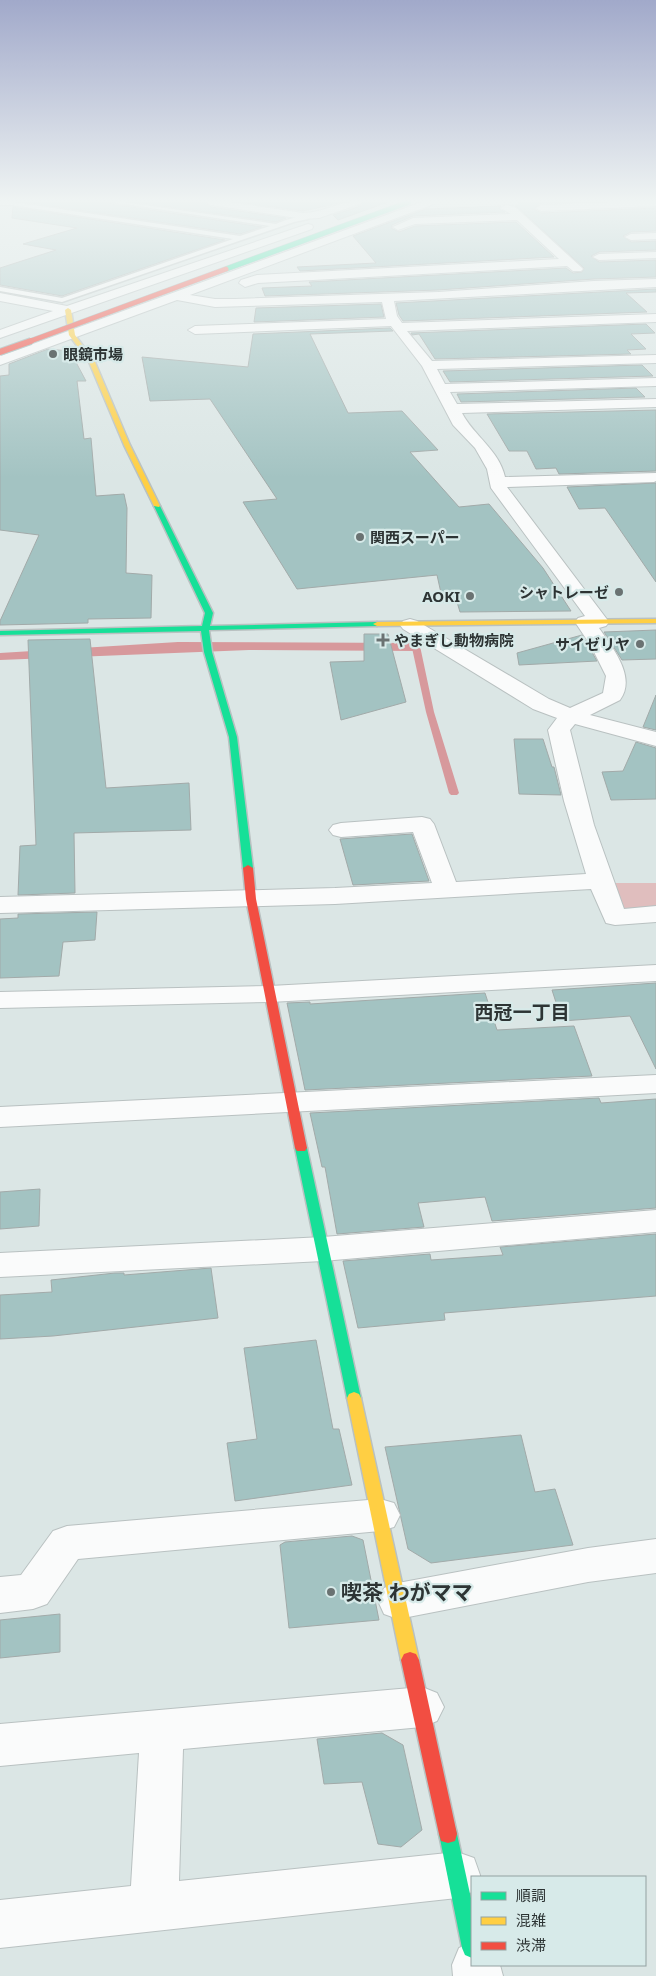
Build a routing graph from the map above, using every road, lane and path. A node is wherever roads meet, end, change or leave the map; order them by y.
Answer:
1 (29, 294) edge
2 (79, 294) edge
3 (114, 294) edge
4 (135, 294) edge
5 (158, 294) edge
6 (181, 294) edge
7 (214, 294) edge
8 (463, 294) edge
9 (176, 296) junction
10 (387, 298) junction
11 (4, 299) edge
12 (197, 300) junction
13 (68, 310) junction
14 (538, 317) junction
15 (656, 318) edge
16 (397, 324) junction
17 (196, 330) dead end
18 (549, 333) dead end
19 (0, 334) edge
20 (72, 335) junction
21 (0, 343) edge
22 (606, 346) dead end
23 (0, 352) edge
24 (620, 360) junction
25 (656, 360) edge
26 (0, 361) edge
27 (428, 365) junction
28 (656, 382) edge
29 (442, 388) junction
30 (656, 403) edge
31 (452, 410) junction
32 (654, 477) dead end
33 (498, 482) junction
34 (656, 621) edge
35 (592, 622) junction
36 (410, 625) junction
37 (0, 633) edge
38 (206, 633) junction
39 (570, 716) junction
40 (656, 739) edge
41 (342, 830) dead end
42 (600, 881) junction
43 (447, 890) junction
44 (251, 899) junction
45 (0, 905) edge
46 (656, 914) edge
47 (656, 973) edge
48 (270, 994) junction
49 (0, 1000) edge
50 (656, 1084) edge
51 (291, 1103) junction
52 (0, 1117) edge
53 (656, 1221) edge
54 (323, 1249) junction
55 (0, 1265) edge
56 (380, 1515) junction
57 (656, 1556) edge
58 (0, 1595) edge
59 (398, 1600) junction
60 (422, 1707) junction
61 (162, 1730) junction
62 (0, 1745) edge
63 (457, 1875) junction
64 (154, 1907) junction
65 (0, 1924) edge
66 (471, 1943) edge

1 - 2 lane
3 - 13 street
4 - 21 street
5 - 23 street, bridge
6 - 9 street
7 - 12 street
8 - 10 street
9 - 12 street
9 - 20 street
10 - 12 street
10 - 16 street
11 - 13 street
13 - 19 street
13 - 20 street
14 - 15 street
14 - 16 street
14 - 18 street
16 - 17 street
16 - 27 street
20 - 26 street
20 - 38 street
22 - 24 street
24 - 25 street
24 - 27 street
27 - 29 street
28 - 29 street
29 - 31 street
30 - 31 street
31 - 33 street
32 - 33 street
33 - 35 street
34 - 35 street
35 - 36 street
35 - 39 street
36 - 38 street
36 - 39 street
37 - 38 street
38 - 44 street
39 - 40 street
39 - 42 street
41 - 43 street
42 - 43 street
42 - 46 street
43 - 44 street
44 - 45 street
44 - 48 street
47 - 48 street
48 - 49 street
48 - 51 street
50 - 51 street
51 - 52 street
51 - 54 street
53 - 54 street
54 - 55 street
54 - 56 street
56 - 58 street
56 - 59 street
57 - 59 street
59 - 60 street
60 - 61 street
60 - 63 street
61 - 62 street
61 - 64 street
63 - 64 street
63 - 66 street
64 - 65 street

